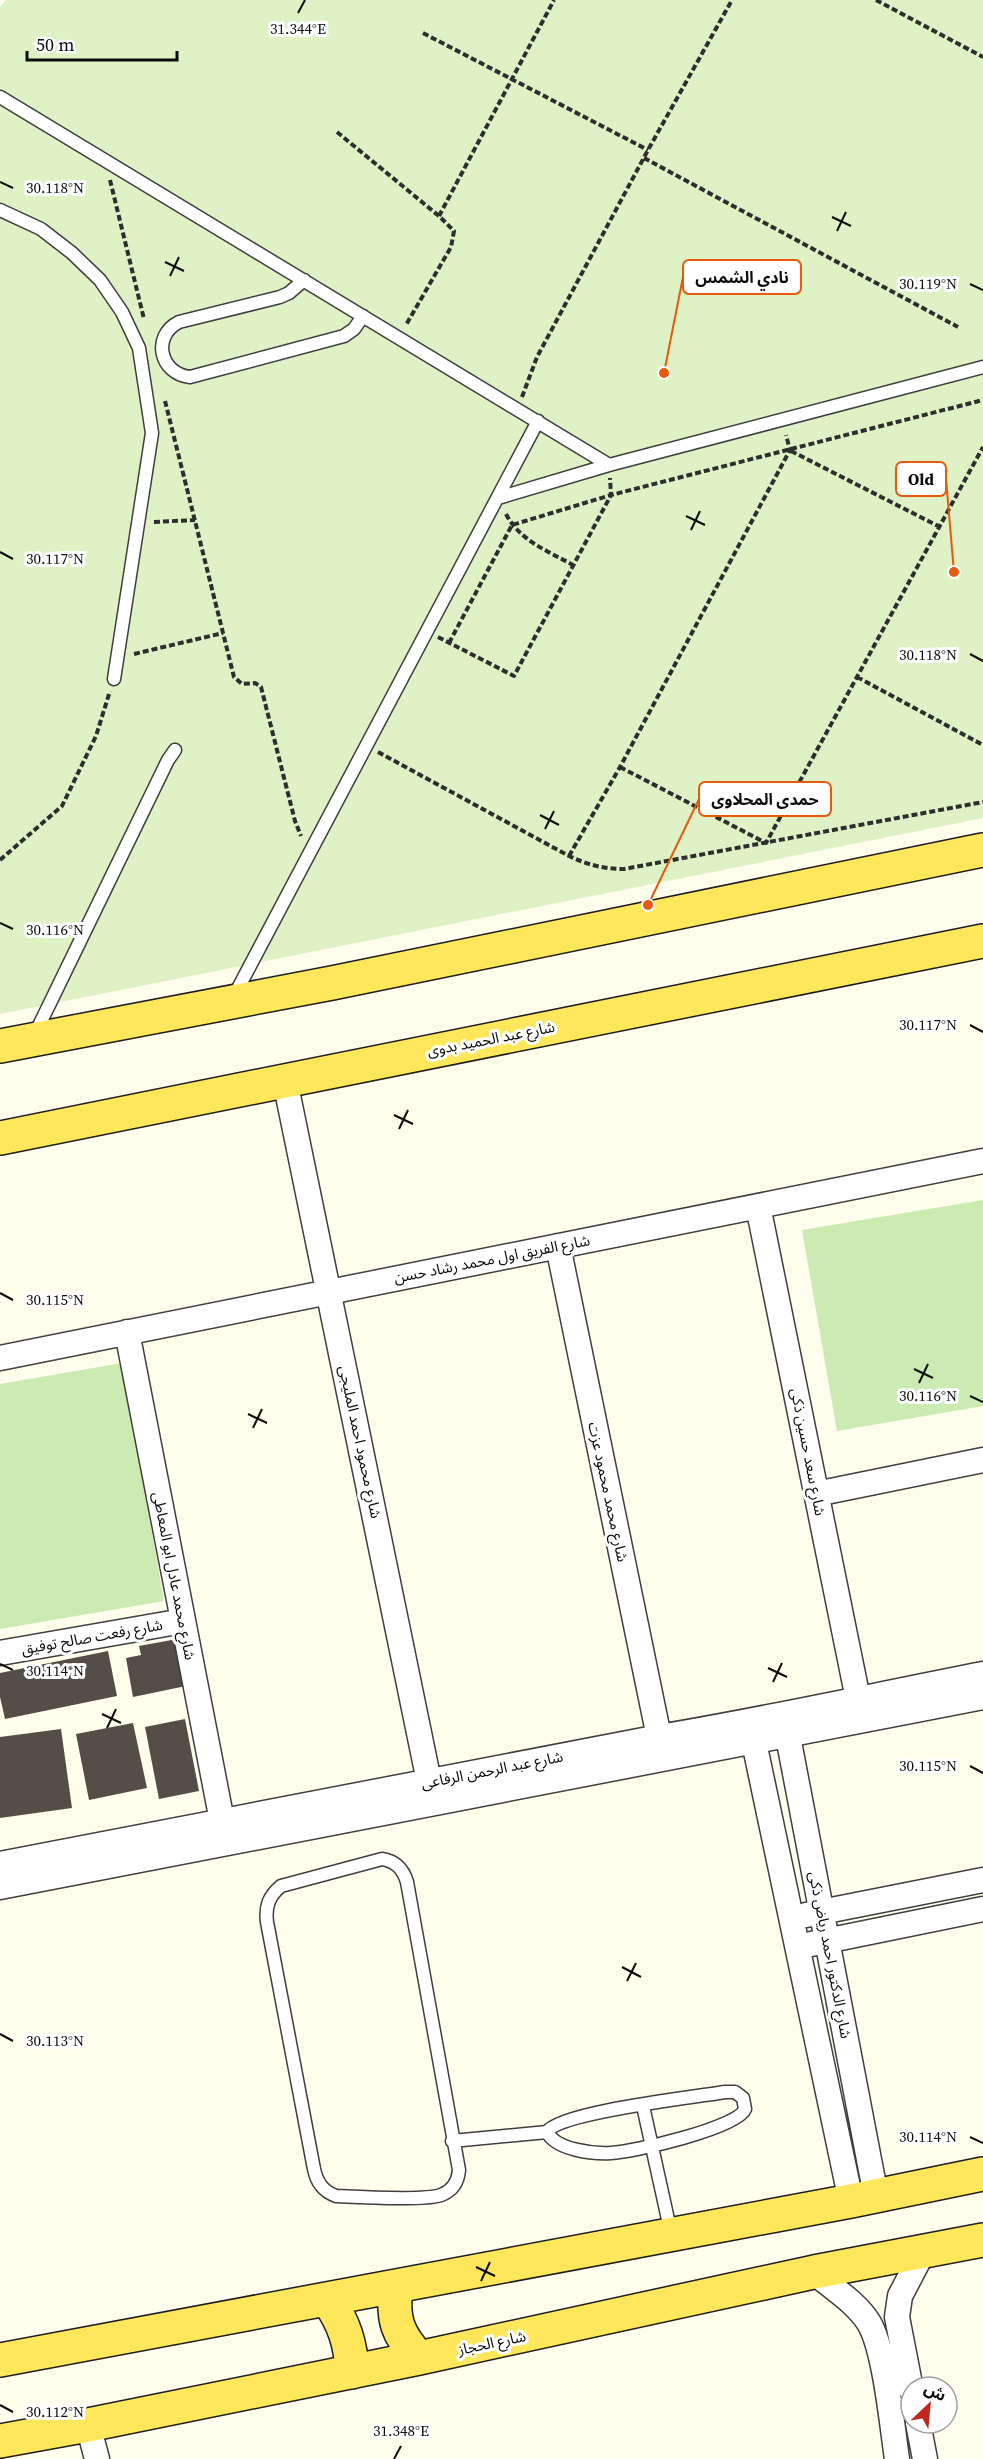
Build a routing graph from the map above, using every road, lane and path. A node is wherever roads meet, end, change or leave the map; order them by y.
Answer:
1 (554, 0) edge
2 (732, 0) edge
3 (876, 0) edge
4 (423, 33) dead end
5 (982, 55) edge
6 (512, 79) junction
7 (0, 97) edge
8 (337, 132) dead end
9 (648, 150) junction
10 (644, 158) junction
11 (104, 159) junction
12 (0, 210) edge
13 (439, 216) junction
14 (304, 280) junction
15 (363, 316) junction
16 (958, 327) dead end
17 (147, 330) dead end
18 (399, 337) junction
19 (983, 367) edge
20 (163, 392) dead end
21 (983, 400) edge
22 (517, 409) junction
23 (782, 419) junction
24 (538, 422) junction
25 (983, 447) edge
26 (790, 450) junction
27 (609, 465) junction
28 (611, 495) junction
29 (498, 498) junction
30 (195, 520) junction
31 (137, 523) junction
32 (512, 525) junction
33 (940, 526) junction
34 (573, 565) junction
35 (427, 631) junction
36 (223, 633) junction
37 (449, 643) junction
38 (117, 658) junction
39 (857, 677) junction
40 (114, 679) joint
41 (983, 745) edge
42 (366, 746) junction
43 (175, 750) dead end
44 (620, 767) junction
45 (983, 802) edge
46 (766, 843) junction
47 (312, 848) junction
48 (983, 850) edge
49 (569, 856) junction
50 (0, 860) edge
51 (983, 941) edge
52 (231, 1002) junction
53 (16, 1044) edge
54 (285, 1081) junction
55 (0, 1138) edge
56 (983, 1161) edge
57 (758, 1206) junction
58 (558, 1246) junction
59 (329, 1292) junction
60 (127, 1332) junction
61 (0, 1358) edge
62 (983, 1460) edge
63 (816, 1494) junction
64 (183, 1621) junction
65 (0, 1653) edge
66 (983, 1674) edge
67 (983, 1697) edge
68 (858, 1699) junction
69 (785, 1725) junction
70 (752, 1733) junction
71 (659, 1737) junction
72 (432, 1793) junction
73 (222, 1821) junction
74 (0, 1864) edge
75 (983, 1880) edge
76 (0, 1887) edge
77 (983, 1909) edge
78 (821, 1912) junction
79 (791, 1918) junction
80 (827, 1941) junction
81 (797, 1947) junction
82 (643, 2106) junction
83 (547, 2132) junction
84 (452, 2141) junction
85 (652, 2147) junction
86 (983, 2174) edge
87 (863, 2198) junction
88 (671, 2235) junction
89 (983, 2240) edge
90 (923, 2252) junction
91 (814, 2272) junction
92 (396, 2286) junction
93 (328, 2300) junction
94 (8, 2354) edge
95 (419, 2358) junction
96 (352, 2372) junction
97 (908, 2375) edge
98 (88, 2425) junction
99 (920, 2435) edge
100 (7, 2445) edge
101 (97, 2459) edge
102 (897, 2459) edge
103 (925, 2459) edge

1 - 6 path
2 - 9 path
3 - 5 path
4 - 6 path
6 - 9 path
6 - 13 path
7 - 11 lane
8 - 13 path
9 - 10 path
10 - 16 path
10 - 22 path
11 - 14 lane
11 - 17 path
12 - 31 lane
13 - 18 path
14 - 15 lane
14 - 15 lane
15 - 18 lane
18 - 22 lane
19 - 23 lane
20 - 30 path
21 - 26 path
22 - 24 lane
23 - 26 path
23 - 27 lane
24 - 27 lane
24 - 29 lane
25 - 33 path
26 - 28 path
26 - 33 path
26 - 44 path
27 - 28 path
27 - 29 lane
28 - 32 path
28 - 34 path
29 - 32 path
29 - 35 lane
30 - 31 path
30 - 36 path
31 - 38 lane
32 - 34 path
32 - 37 path
33 - 39 path
34 - 37 path
35 - 37 path
35 - 42 lane
36 - 38 path
36 - 47 path
38 - 40 lane
39 - 41 path
39 - 46 path
40 - 50 path
42 - 47 lane
42 - 49 path
43 - 53 lane
44 - 46 path
44 - 49 path
45 - 46 path
46 - 49 path
47 - 52 lane
48 - 52 main road
51 - 54 main road, شارع عبد الحميد بدوى
52 - 53 main road
54 - 55 main road, شارع عبد الحميد بدوى
54 - 59 street, شارع محمود احمد المليجى
56 - 57 street, شارع الفريق اول محمد رشاد حسن
57 - 58 street, شارع الفريق اول محمد رشاد حسن
57 - 63 street, شارع سعد حسين ذكى
58 - 59 street, شارع الفريق اول محمد رشاد حسن
58 - 71 street, شارع محمد محمود عزت
59 - 60 street, شارع الفريق اول محمد رشاد حسن
59 - 72 street, شارع محمود احمد المليجى
60 - 61 street, شارع الفريق اول محمد رشاد حسن
60 - 64 street, شارع محمد عادل ابو المعاطى
62 - 63 street
63 - 68 street, شارع سعد حسين ذكى
64 - 65 street, شارع رفعت صالح توفيق
64 - 73 street, شارع محمد عادل ابو المعاطى
66 - 68 street, شارع عبد الرحمن الرفاعى
67 - 69 street, شارع عبد الرحمن الرفاعى
68 - 69 street, شارع عبد الرحمن الرفاعى
69 - 70 street, شارع عبد الرحمن الرفاعى
69 - 78 street, شارع الدكتور احمد رياض ذكى
70 - 71 street, شارع عبد الرحمن الرفاعى
70 - 72 street, شارع عبد الرحمن الرفاعى
70 - 79 street, شارع الدكتور احمد رياض ذكى
71 - 72 street, شارع عبد الرحمن الرفاعى
72 - 73 street, شارع عبد الرحمن الرفاعى
72 - 76 street, شارع عبد الرحمن الرفاعى
73 - 74 street, شارع عبد الرحمن الرفاعى
75 - 78 street
77 - 80 street
78 - 79 street
78 - 80 street, شارع الدكتور احمد رياض ذكى
79 - 81 street, شارع الدكتور احمد رياض ذكى
80 - 81 street
80 - 87 street, شارع الدكتور احمد رياض ذكى
81 - 87 street, شارع الدكتور احمد رياض ذكى
82 - 83 lane
82 - 85 lane
82 - 85 lane
83 - 84 lane
83 - 85 lane
84 - 84 lane
85 - 88 lane
86 - 87 main road
87 - 88 main road
88 - 92 main road
89 - 90 main road, شارع الحجاز
90 - 91 main road, شارع الحجاز
90 - 97 street
91 - 95 main road, شارع الحجاز
91 - 102 street
92 - 93 main road
92 - 95 main road
93 - 94 main road
93 - 96 main road
95 - 96 main road, شارع الحجاز
96 - 98 main road, شارع الحجاز
98 - 100 main road, شارع الحجاز
98 - 101 street
99 - 103 street

